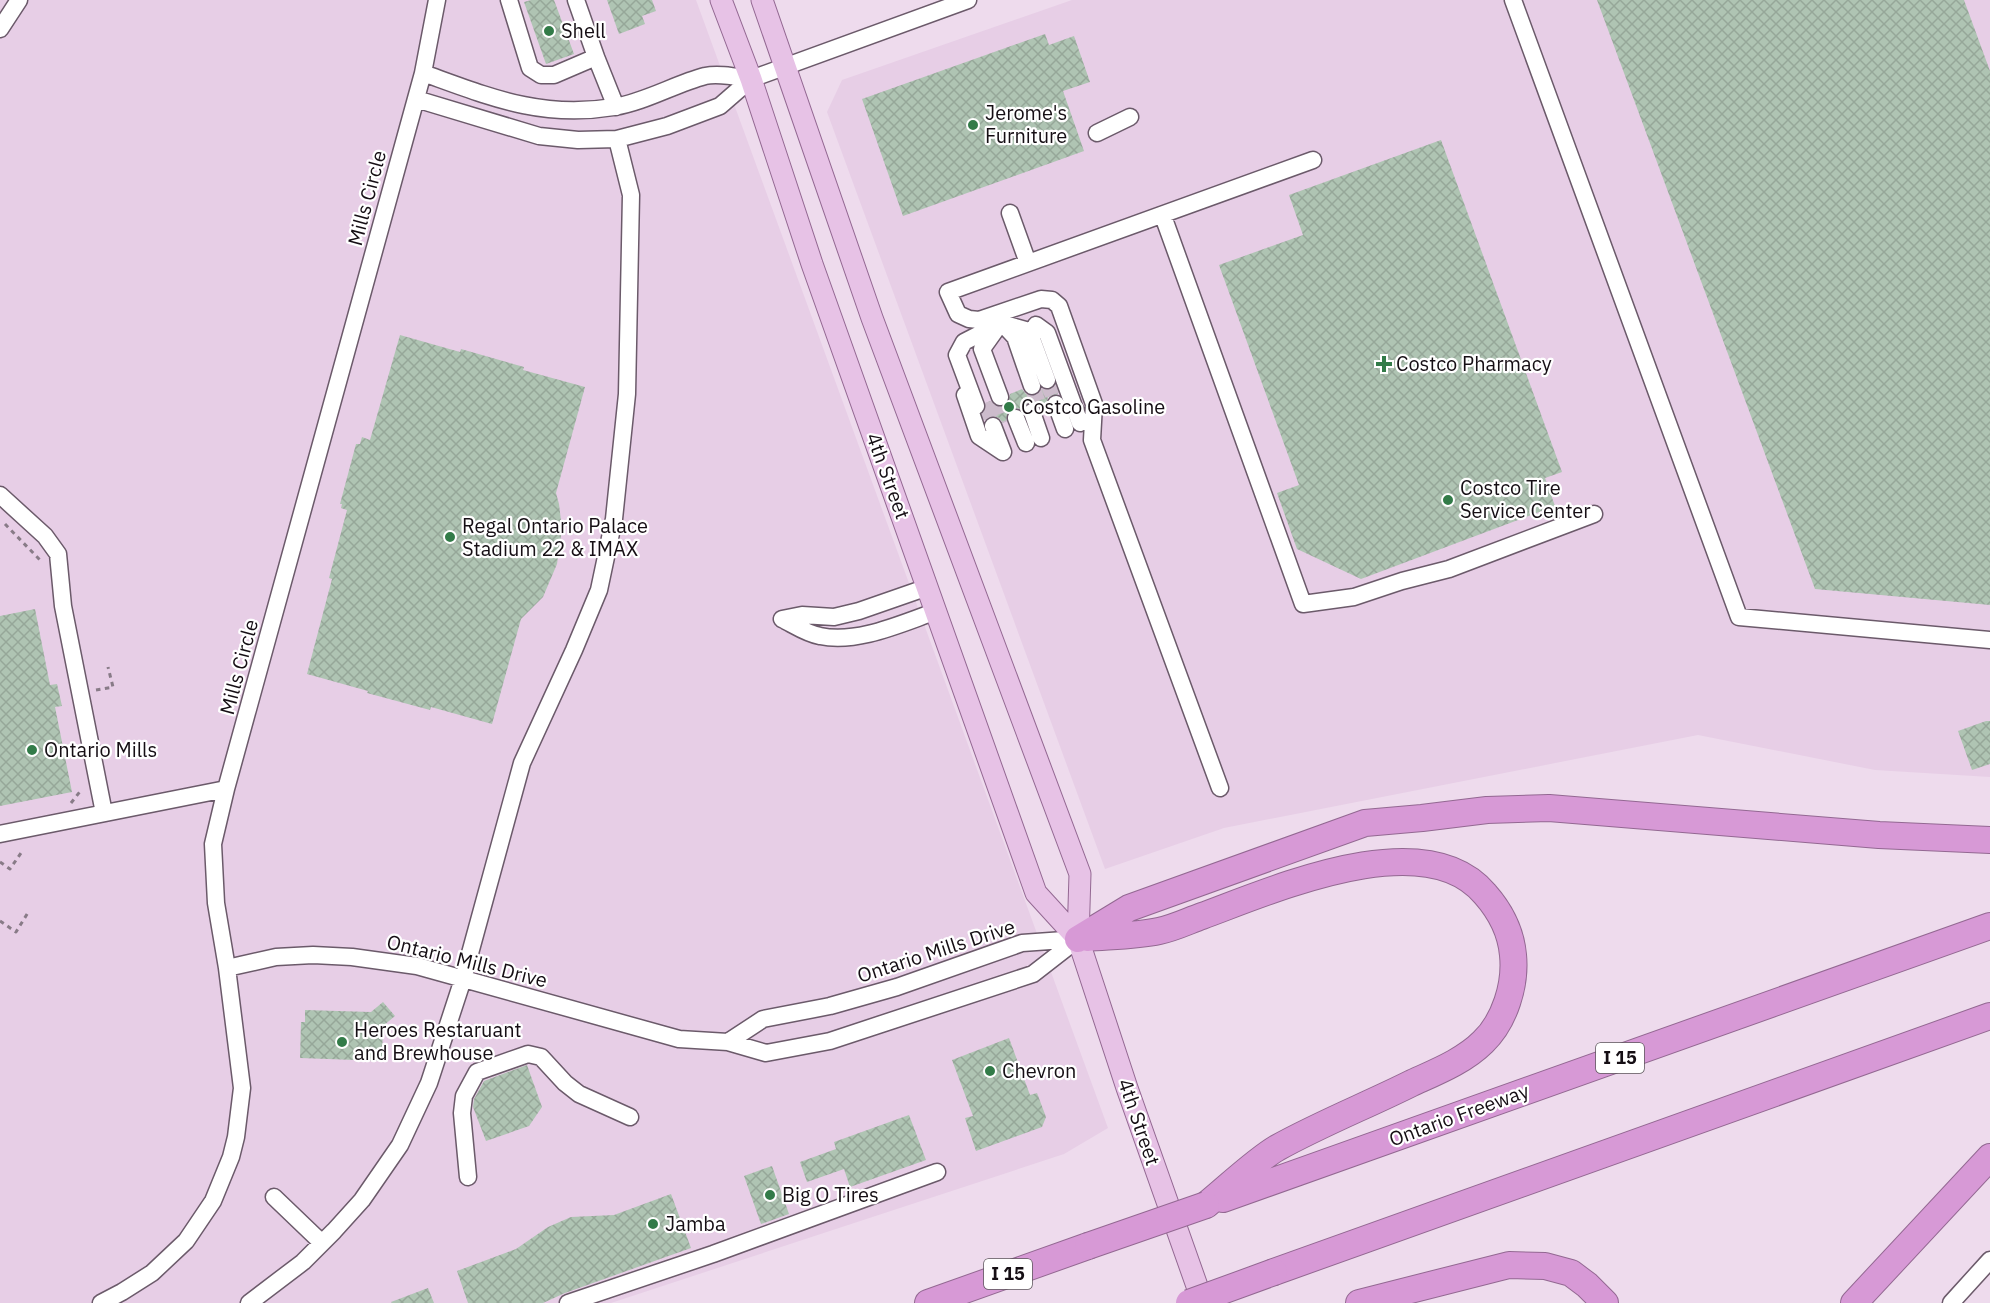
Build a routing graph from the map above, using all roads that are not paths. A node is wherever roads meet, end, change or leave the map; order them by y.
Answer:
1 (19, 0) edge
2 (437, 0) edge
3 (509, 0) edge
4 (576, 0) edge
5 (721, 0) edge
6 (762, 0) edge
7 (968, 0) edge
8 (1513, 0) edge
9 (0, 29) edge
10 (596, 57) junction
11 (784, 66) junction
12 (423, 73) junction
13 (751, 79) junction
14 (416, 99) junction
15 (616, 107) junction
16 (1130, 117) dead end
17 (1097, 133) dead end
18 (617, 139) junction
19 (1313, 160) dead end
20 (1010, 213) dead end
21 (1163, 216) junction
22 (1028, 263) junction
23 (1000, 318) junction
24 (1036, 325) junction
25 (957, 355) junction
26 (1016, 392) junction
27 (1024, 415) junction
28 (1044, 436) junction
29 (0, 495) edge
30 (1594, 514) dead end
31 (928, 587) junction
32 (937, 611) junction
33 (1990, 640) edge
34 (1220, 788) dead end
35 (226, 789) junction
36 (104, 813) junction
37 (0, 834) edge
38 (1990, 840) edge
39 (1990, 926) edge
40 (1078, 939) junction
41 (227, 968) junction
42 (463, 979) junction
43 (1990, 1016) edge
44 (728, 1042) junction
45 (630, 1117) dead end
46 (1990, 1157) edge
47 (937, 1172) dead end
48 (468, 1178) dead end
49 (1246, 1182) junction
50 (274, 1197) dead end
51 (322, 1243) junction
52 (1990, 1260) edge
53 (101, 1303) edge
54 (249, 1303) edge
55 (568, 1303) edge
56 (928, 1303) edge
57 (1190, 1303) edge
58 (1203, 1303) edge
59 (1359, 1303) edge
60 (1605, 1303) edge
61 (1854, 1303) edge
62 (1951, 1303) edge

1 - 9 street
2 - 12 street, Mills Circle
3 - 10 street
4 - 10 street
5 - 13 main road, 4th Street
6 - 11 main road, 4th Street
7 - 11 street
8 - 33 street
10 - 15 street
11 - 13 street
11 - 40 main road, 4th Street
12 - 14 street, Mills Circle
12 - 15 street
13 - 15 street
13 - 18 street
13 - 31 main road, 4th Street
14 - 18 street
14 - 35 street, Mills Circle
16 - 17 street
18 - 42 street
19 - 21 street
20 - 22 street
21 - 22 street
21 - 30 street
22 - 23 street
23 - 24 street
23 - 25 street
23 - 26 street
23 - 26 street
23 - 26 street
23 - 34 street
24 - 26 street
24 - 28 street
25 - 26 street
25 - 28 street
27 - 28 street
27 - 28 street
27 - 28 street
27 - 28 street
29 - 36 street
31 - 32 main road, 4th Street
31 - 32 street
32 - 40 main road, 4th Street
35 - 36 street
35 - 41 street, Mills Circle
36 - 37 street
38 - 40 highway
39 - 49 highway, Ontario Freeway / I 15
40 - 44 street, Ontario Mills Drive
40 - 44 street, Ontario Mills Drive
40 - 49 highway
40 - 58 main road, 4th Street
41 - 42 street, Ontario Mills Drive
41 - 53 street, Mills Circle
42 - 44 street, Ontario Mills Drive
42 - 51 street
43 - 57 highway, bridge
45 - 48 street
46 - 61 highway
47 - 55 street
49 - 56 highway, Ontario Freeway / I 15, bridge
50 - 51 street
51 - 54 street
52 - 62 street
59 - 60 highway

